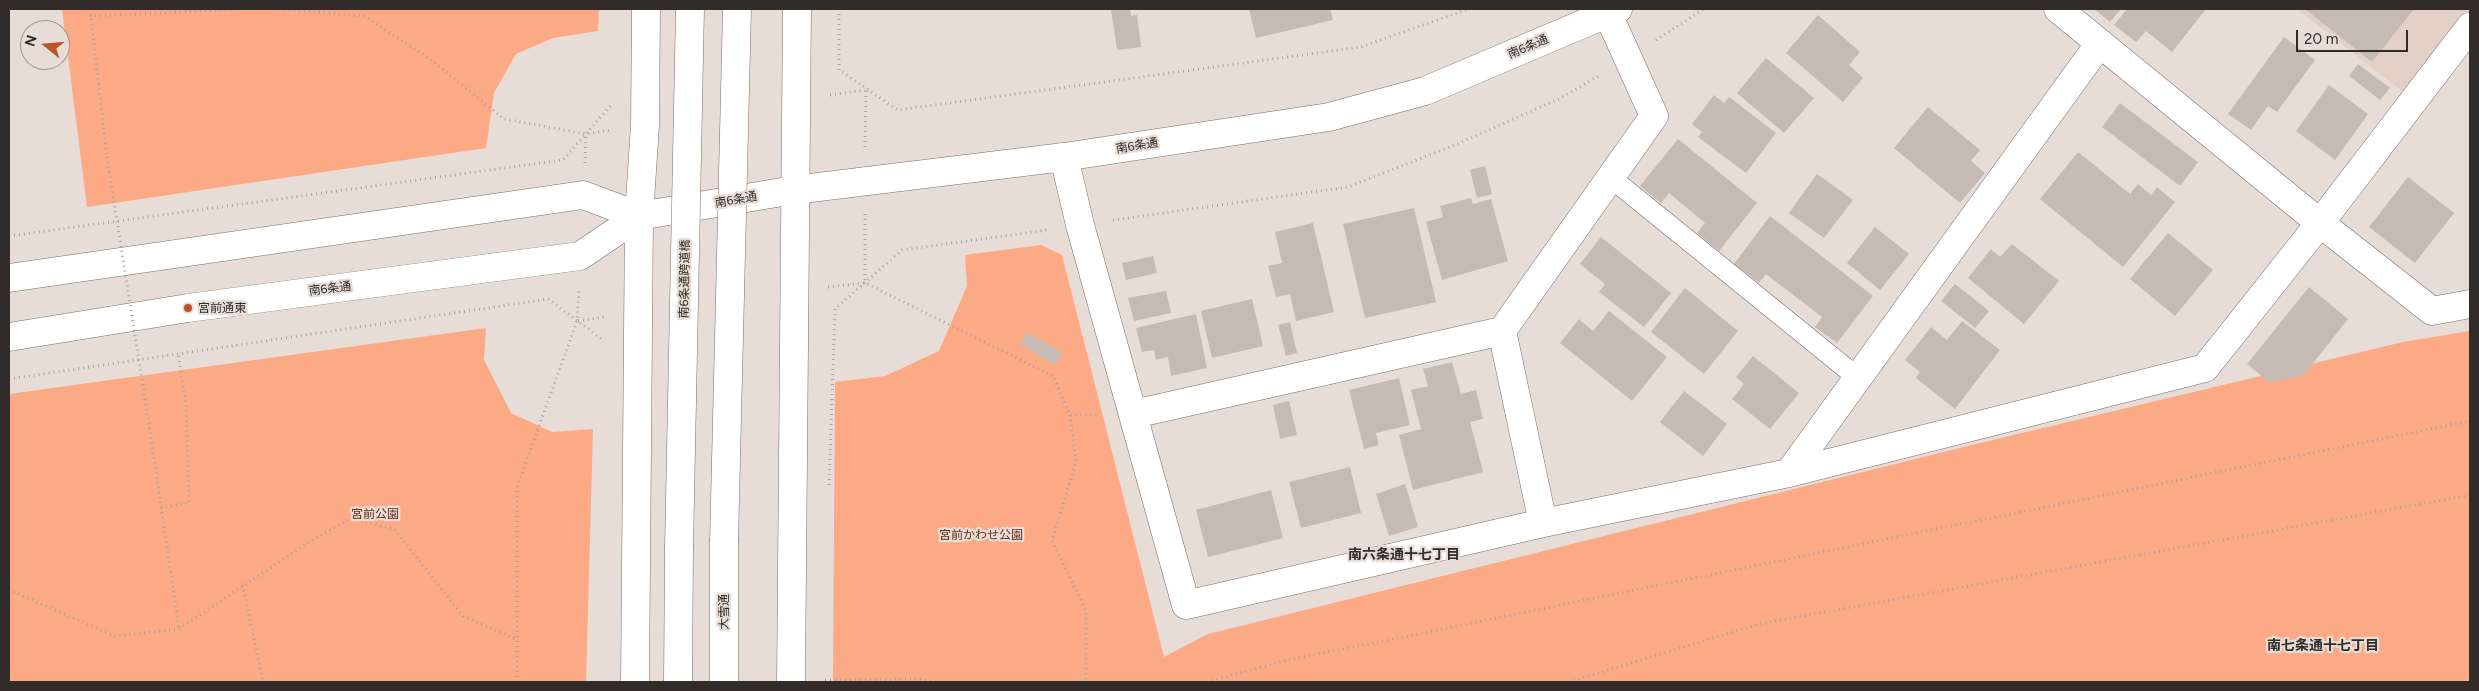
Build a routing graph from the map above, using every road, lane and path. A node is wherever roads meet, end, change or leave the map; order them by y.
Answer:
1 (90, 9) edge
2 (231, 9) edge
3 (242, 9) edge
4 (279, 9) edge
5 (646, 9) edge
6 (690, 9) edge
7 (737, 9) edge
8 (797, 9) edge
9 (839, 9) edge
10 (1468, 9) edge
11 (1704, 9) edge
12 (2058, 9) edge
13 (1613, 12) edge
14 (90, 16) junction
15 (2470, 27) edge
16 (2100, 43) junction
17 (1627, 59) junction
18 (616, 99) dead end
19 (586, 134) junction
20 (1064, 157) junction
21 (1610, 177) junction
22 (794, 190) junction
23 (639, 216) junction
24 (2320, 223) junction
25 (1080, 225) junction
26 (9, 236) edge
27 (9, 278) edge
28 (865, 283) junction
29 (2470, 304) edge
30 (835, 309) dead end
31 (577, 321) junction
32 (1502, 331) junction
33 (9, 337) edge
34 (608, 343) dead end
35 (178, 354) junction
36 (9, 378) edge
37 (1858, 378) junction
38 (1134, 414) junction
39 (1070, 415) junction
40 (2470, 421) edge
41 (1789, 473) junction
42 (2470, 495) edge
43 (161, 508) junction
44 (1543, 523) junction
45 (243, 585) junction
46 (9, 590) edge
47 (179, 629) junction
48 (518, 640) junction
49 (822, 680) dead end
50 (263, 682) edge
51 (517, 682) edge
52 (634, 682) edge
53 (678, 682) edge
54 (724, 682) edge
55 (791, 682) edge
56 (936, 682) edge
57 (1086, 682) edge
58 (1207, 682) edge
59 (1569, 682) edge

1 - 14 path
2 - 3 path
2 - 14 path
4 - 19 path
5 - 23 street
6 - 53 street, 南6条通跨道橋, bridge
7 - 54 street, 大雪通, bridge
8 - 22 street
9 - 10 path
11 - 17 path
12 - 16 street
13 - 17 street
13 - 20 street, 南6条通
14 - 43 path, bridge
15 - 24 street
16 - 24 street
16 - 37 street
17 - 21 street
17 - 25 path
18 - 19 path
19 - 26 path
20 - 22 street, 南6条通
20 - 25 street
21 - 32 street
21 - 37 lane
22 - 23 street, 南6条通
22 - 55 street
23 - 27 street
23 - 33 street, 南6条通
23 - 52 street
24 - 29 street
24 - 41 street
25 - 28 path
25 - 38 street
28 - 30 path
28 - 39 path
31 - 34 path
31 - 35 path
31 - 48 path
32 - 38 street
32 - 44 street
35 - 36 path
35 - 43 path
37 - 41 street
38 - 39 path
38 - 44 street
39 - 57 path
40 - 58 path
41 - 44 street
42 - 59 path
43 - 47 path
45 - 47 path
45 - 48 path
45 - 50 path
46 - 47 path
48 - 51 path
49 - 56 path

